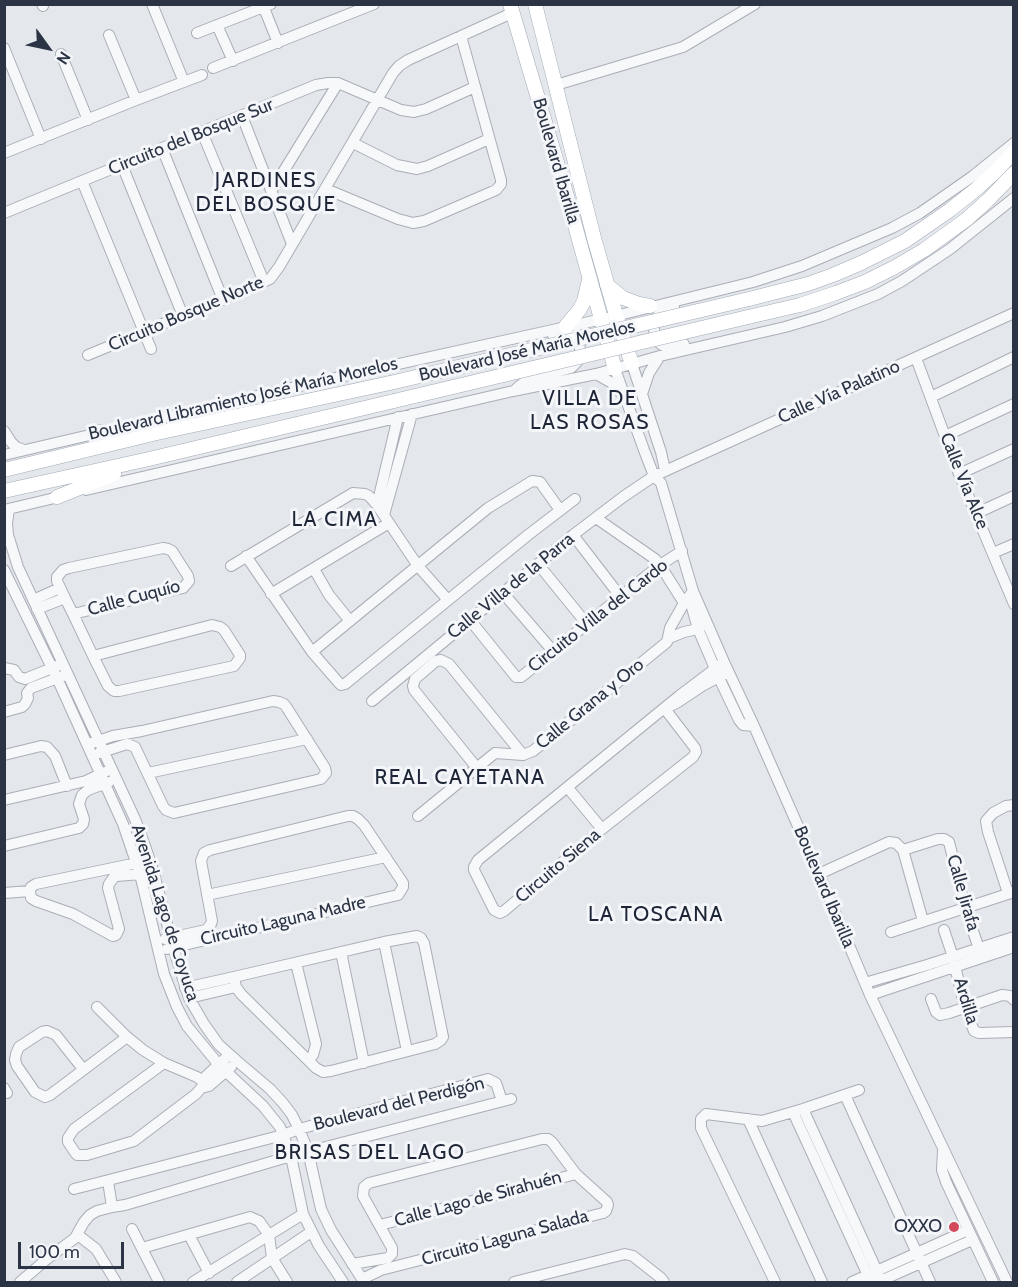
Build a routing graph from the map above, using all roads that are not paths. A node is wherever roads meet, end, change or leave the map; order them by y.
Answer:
1 (374, 4) edge
2 (533, 4) edge
3 (755, 4) edge
4 (268, 6) edge
5 (156, 7) edge
6 (511, 9) edge
7 (217, 25) junction
8 (197, 33) dead end
9 (109, 35) dead end
10 (461, 36) junction
11 (278, 43) junction
12 (4, 48) edge
13 (61, 54) dead end
14 (233, 61) junction
15 (213, 69) dead end
16 (202, 75) dead end
17 (184, 82) junction
18 (338, 83) junction
19 (556, 86) junction
20 (475, 87) junction
21 (378, 99) junction
22 (136, 100) junction
23 (242, 116) junction
24 (88, 120) junction
25 (202, 132) junction
26 (41, 139) junction
27 (489, 139) junction
28 (353, 143) junction
29 (1014, 143) edge
30 (162, 148) junction
31 (1014, 152) edge
32 (4, 153) edge
33 (122, 165) junction
34 (1014, 173) edge
35 (82, 181) junction
36 (1014, 184) edge
37 (326, 189) junction
38 (272, 190) junction
39 (1014, 198) edge
40 (988, 200) junction
41 (4, 213) edge
42 (292, 244) junction
43 (776, 274) junction
44 (590, 275) junction
45 (264, 282) junction
46 (607, 285) junction
47 (223, 300) junction
48 (650, 306) junction
49 (1014, 313) edge
50 (616, 315) junction
51 (183, 316) junction
52 (600, 319) junction
53 (566, 326) junction
54 (785, 327) junction
55 (145, 332) junction
56 (511, 339) junction
57 (152, 349) dead end
58 (88, 355) dead end
59 (660, 356) junction
60 (1014, 357) edge
61 (916, 358) junction
62 (632, 364) junction
63 (615, 369) junction
64 (596, 374) junction
65 (513, 391) junction
66 (642, 395) junction
67 (625, 397) junction
68 (931, 397) junction
69 (1014, 404) edge
70 (412, 414) junction
71 (398, 417) junction
72 (4, 431) edge
73 (98, 432) junction
74 (157, 433) junction
75 (945, 436) junction
76 (1014, 449) edge
77 (24, 450) junction
78 (4, 455) edge
79 (394, 458) junction
80 (149, 459) junction
81 (4, 470) edge
82 (665, 470) junction
83 (958, 474) junction
84 (658, 480) junction
85 (4, 491) edge
86 (1014, 496) edge
87 (57, 497) junction
88 (575, 499) dead end
89 (377, 505) junction
90 (7, 510) edge
91 (560, 510) junction
92 (975, 514) junction
93 (596, 518) junction
94 (387, 519) junction
95 (573, 536) junction
96 (1014, 544) edge
97 (682, 551) junction
98 (8, 552) edge
99 (993, 553) junction
100 (246, 556) junction
101 (538, 564) junction
102 (660, 565) junction
103 (231, 566) dead end
104 (418, 566) junction
105 (314, 569) junction
106 (6, 578) edge
107 (61, 589) junction
108 (503, 593) junction
109 (271, 594) junction
110 (620, 596) junction
111 (689, 597) junction
112 (1012, 597) edge
113 (448, 600) junction
114 (35, 604) junction
115 (73, 614) junction
116 (470, 620) junction
117 (350, 621) junction
118 (586, 623) junction
119 (703, 626) junction
120 (669, 638) junction
121 (553, 651) junction
122 (312, 652) junction
123 (93, 656) junction
124 (4, 668) edge
125 (722, 670) junction
126 (60, 671) junction
127 (372, 700) dead end
128 (664, 709) junction
129 (4, 712) edge
130 (142, 731) junction
131 (510, 738) junction
132 (307, 739) junction
133 (98, 740) junction
134 (86, 746) junction
135 (135, 747) junction
136 (104, 752) junction
137 (495, 753) junction
138 (523, 755) junction
139 (4, 756) edge
140 (91, 756) junction
141 (477, 768) junction
142 (148, 773) junction
143 (114, 774) junction
144 (102, 779) junction
145 (67, 786) junction
146 (568, 788) junction
147 (4, 800) edge
148 (1014, 805) edge
149 (418, 816) dead end
150 (602, 829) junction
151 (4, 846) edge
152 (900, 847) junction
153 (386, 857) junction
154 (139, 868) junction
155 (819, 874) junction
156 (30, 891) junction
157 (1011, 892) edge
158 (4, 893) edge
159 (207, 895) junction
160 (965, 907) junction
161 (923, 921) junction
162 (944, 930) dead end
163 (891, 932) dead end
164 (1014, 937) edge
165 (384, 942) junction
166 (172, 943) junction
167 (157, 946) junction
168 (1014, 946) edge
169 (979, 949) junction
170 (341, 952) junction
171 (954, 962) junction
172 (296, 963) junction
173 (235, 982) junction
174 (865, 983) junction
175 (187, 993) junction
176 (870, 995) junction
177 (1010, 997) edge
178 (931, 999) dead end
179 (97, 1007) dead end
180 (965, 1008) junction
181 (1014, 1032) edge
182 (127, 1037) junction
183 (407, 1052) junction
184 (233, 1058) junction
185 (308, 1060) junction
186 (164, 1063) junction
187 (364, 1063) junction
188 (222, 1068) junction
189 (83, 1070) junction
190 (204, 1085) junction
191 (859, 1090) dead end
192 (845, 1095) junction
193 (798, 1111) junction
194 (748, 1119) junction
195 (299, 1129) junction
196 (283, 1135) junction
197 (308, 1151) junction
198 (943, 1151) junction
199 (291, 1156) junction
200 (576, 1174) junction
201 (108, 1181) junction
202 (74, 1189) dead end
203 (112, 1208) junction
204 (303, 1214) junction
205 (380, 1225) junction
206 (132, 1229) dead end
207 (311, 1232) junction
208 (78, 1234) junction
209 (189, 1235) junction
210 (269, 1235) junction
211 (970, 1235) junction
212 (142, 1248) junction
213 (272, 1258) junction
214 (920, 1258) junction
215 (352, 1264) junction
216 (209, 1273) junction
217 (876, 1279) edge
218 (27, 1280) edge
219 (538, 1280) edge
220 (363, 1281) edge
221 (116, 1282) edge
222 (159, 1282) edge
223 (193, 1282) edge
224 (237, 1282) edge
225 (287, 1282) edge
226 (343, 1282) edge
227 (514, 1282) edge
228 (664, 1282) edge
229 (775, 1282) edge
230 (822, 1282) edge
231 (852, 1282) edge
232 (930, 1282) edge
233 (993, 1282) edge
234 (1007, 1282) edge

1 - 11 street
2 - 6 main road
2 - 19 main road, Boulevard Ibarilla
3 - 19 street
4 - 7 street
4 - 11 street
5 - 17 street
6 - 10 street, Circuito Bosque Norte
6 - 44 main road, Boulevard Ibarilla
7 - 8 street
7 - 14 street
9 - 22 street
10 - 20 street
10 - 21 street, Circuito Bosque Norte
11 - 14 street
12 - 26 street
13 - 24 street
14 - 15 street
16 - 17 street
17 - 22 street
18 - 21 street
18 - 23 street, Circuito del Bosque Sur
18 - 38 street
19 - 46 main road, Boulevard Ibarilla
20 - 21 street
20 - 27 street
21 - 28 street, Circuito Bosque Norte
22 - 24 street
23 - 25 street, Circuito del Bosque Sur
23 - 38 street
24 - 26 street
25 - 30 street, Circuito del Bosque Sur
25 - 45 street
26 - 32 street
27 - 28 street
27 - 37 street
28 - 37 street, Circuito Bosque Norte
29 - 43 street, Boulevard Libramiento José María Morelos
30 - 33 street, Circuito del Bosque Sur
30 - 47 street
31 - 74 main road, Boulevard José María Morelos, bridge
33 - 35 street, Circuito del Bosque Sur
33 - 51 street
34 - 40 main road, Boulevard José María Morelos
35 - 41 street, Circuito del Bosque Sur
35 - 55 street
36 - 40 main road
37 - 42 street, Circuito Bosque Norte
38 - 42 street
39 - 54 street, Boulevard José María Morelos
40 - 80 main road, Boulevard José María Morelos, bridge
42 - 45 street, Circuito Bosque Norte
43 - 48 street, Boulevard Libramiento José María Morelos
43 - 54 street
44 - 52 main road, Boulevard Ibarilla
44 - 53 main road
45 - 47 street, Circuito Bosque Norte
46 - 48 main road
46 - 50 main road, Boulevard Ibarilla
47 - 51 street, Circuito Bosque Norte
48 - 50 street, Boulevard Libramiento José María Morelos
49 - 61 street, Calle Vía Palatino
50 - 52 street, Boulevard Libramiento José María Morelos
50 - 62 main road, Boulevard Ibarilla
51 - 55 street, Circuito Bosque Norte
52 - 53 street, Boulevard Libramiento José María Morelos
52 - 63 main road, Boulevard Ibarilla
53 - 56 street, Boulevard Libramiento José María Morelos
54 - 59 street, Boulevard José María Morelos
55 - 57 street
55 - 58 street, Circuito Bosque Norte
56 - 65 street
56 - 73 street, Boulevard Libramiento José María Morelos
59 - 62 street, Boulevard José María Morelos
59 - 66 street
60 - 68 street
61 - 68 street, Calle Vía Alce
61 - 82 street, Calle Vía Palatino
62 - 63 street
62 - 66 street
63 - 64 street
63 - 67 street
64 - 65 street
64 - 67 street
65 - 70 street
66 - 82 street
67 - 84 street
68 - 75 street, Calle Vía Alce
69 - 75 street
70 - 71 street
70 - 79 street
71 - 79 street
71 - 87 street
72 - 77 street
73 - 74 main road
73 - 77 street, Boulevard Libramiento José María Morelos
74 - 81 main road, Boulevard José María Morelos
75 - 83 street, Calle Vía Alce
76 - 83 street
77 - 78 street, Boulevard Libramiento José María Morelos
79 - 89 street
79 - 94 street
80 - 85 main road, Boulevard José María Morelos
80 - 87 main road
82 - 84 street, Calle Vía Palatino
83 - 92 street, Calle Vía Alce
84 - 93 street, Calle Villa de la Parra
84 - 97 street
86 - 92 street
87 - 90 street
88 - 91 street
89 - 94 street
89 - 100 street
90 - 98 street, Avenida Lago de Coyuca
91 - 104 street
91 - 113 street
92 - 99 street, Calle Vía Alce
93 - 95 street, Calle Villa de la Parra
93 - 102 street
94 - 104 street
94 - 105 street
95 - 101 street, Calle Villa de la Parra
95 - 110 street
96 - 99 street
97 - 102 street, Circuito Villa del Cardo
97 - 111 street
98 - 114 street, Avenida Lago de Coyuca
99 - 112 street, Calle Vía Alce
100 - 103 street
100 - 109 street
101 - 108 street, Calle Villa de la Parra
101 - 118 street
102 - 110 street, Circuito Villa del Cardo
102 - 111 street
104 - 113 street
104 - 117 street
105 - 109 street
105 - 117 street
106 - 126 street, Avenida Lago de Coyuca
107 - 114 street
107 - 115 street
107 - 115 street, Calle Cuquío
108 - 116 street, Calle Villa de la Parra
108 - 121 street
109 - 122 street
110 - 118 street, Circuito Villa del Cardo
111 - 119 street, Boulevard Ibarilla
111 - 120 street, Calle Grana y Oro
113 - 122 street
114 - 126 street, Avenida Lago de Coyuca
115 - 123 street
116 - 121 street, Circuito Villa del Cardo
116 - 127 street, Calle Villa de la Parra
117 - 122 street
118 - 121 street, Circuito Villa del Cardo
119 - 120 street, Calle Grana y Oro
119 - 125 street, Boulevard Ibarilla
120 - 138 street, Calle Grana y Oro
123 - 123 street
124 - 126 street
125 - 128 street, Circuito Siena
125 - 155 street, Boulevard Ibarilla
126 - 129 street
126 - 133 street, Avenida Lago de Coyuca
126 - 134 street, Avenida Lago de Coyuca
128 - 146 street, Circuito Siena
128 - 150 street, Circuito Siena
130 - 132 street
130 - 133 street
130 - 135 street
131 - 137 street
131 - 138 street
131 - 141 street
132 - 142 street
132 - 142 street
133 - 134 street
133 - 136 street, Avenida Lago de Coyuca
134 - 140 street, Avenida Lago de Coyuca
135 - 136 street
135 - 142 street
136 - 140 street
136 - 143 street, Avenida Lago de Coyuca
137 - 138 street, Calle Grana y Oro
137 - 141 street
139 - 145 street
140 - 144 street, Avenida Lago de Coyuca
141 - 149 street
143 - 144 street
143 - 166 street, Avenida Lago de Coyuca
144 - 145 street
144 - 151 street
144 - 154 street, Avenida Lago de Coyuca
145 - 147 street
146 - 150 street
146 - 150 street, Circuito Siena
148 - 157 street
152 - 155 street
152 - 160 street, Calle Jirafa
152 - 161 street
153 - 159 street
153 - 159 street, Circuito Laguna Madre
153 - 166 street, Circuito Laguna Madre
154 - 156 street
154 - 156 street
154 - 167 street, Avenida Lago de Coyuca
155 - 174 street, Boulevard Ibarilla
156 - 158 street
157 - 160 street
159 - 166 street, Circuito Laguna Madre
160 - 161 street
160 - 169 street, Calle Jirafa
161 - 163 street
162 - 171 street, Ardilla
164 - 169 street
165 - 170 street
165 - 183 street
165 - 183 street
166 - 167 street, Circuito Laguna Madre
166 - 175 street, Avenida Lago de Coyuca
167 - 188 street, Avenida Lago de Coyuca
168 - 171 street
169 - 171 street
170 - 172 street
170 - 187 street
171 - 174 street
171 - 176 street
171 - 180 street, Ardilla
172 - 173 street
172 - 185 street
173 - 175 street
173 - 185 street
174 - 176 street, Boulevard Ibarilla
175 - 184 street, Avenida Lago de Coyuca
176 - 198 street, Boulevard Ibarilla
177 - 180 street
178 - 180 street
179 - 182 street
180 - 181 street, Ardilla
182 - 186 street
182 - 189 street
183 - 187 street
184 - 188 street
184 - 195 street, Avenida Lago de Coyuca
185 - 187 street
186 - 190 street
186 - 190 street
188 - 190 street
188 - 196 street, Avenida Lago de Coyuca
189 - 189 street
191 - 192 street
192 - 193 street
192 - 214 street
193 - 194 street
193 - 217 street
194 - 229 street
194 - 230 street
195 - 196 street, Boulevard del Perdigón
195 - 197 street, Avenida Lago de Coyuca
195 - 197 street, Boulevard del Perdigón
196 - 199 street, Avenida Lago de Coyuca
196 - 201 street, Boulevard del Perdigón
197 - 199 street, Boulevard del Perdigón
197 - 215 street, Avenida Lago de Coyuca
198 - 211 street
198 - 234 street, Boulevard Ibarilla
199 - 203 street, Boulevard del Perdigón
199 - 204 street, Avenida Lago de Coyuca
200 - 205 street, Calle Lago de Sirahuén
200 - 205 street, Circuito Laguna Salada
200 - 220 street, Circuito Laguna Salada
201 - 202 street, Boulevard del Perdigón
201 - 203 street
203 - 208 street, Boulevard del Perdigón
204 - 207 street, Avenida Lago de Coyuca
204 - 210 street
205 - 215 street, Circuito Laguna Salada
206 - 212 street
207 - 213 street
207 - 226 street, Avenida Lago de Coyuca
208 - 218 street, Boulevard del Perdigón
208 - 221 street
209 - 210 street
209 - 212 street
209 - 216 street
210 - 213 street
210 - 216 street
211 - 214 street
211 - 233 street
212 - 222 street
213 - 224 street
213 - 225 street
214 - 217 street
214 - 232 street
215 - 220 street, Avenida Lago de Coyuca
216 - 223 street
217 - 231 street
219 - 227 street
219 - 228 street

